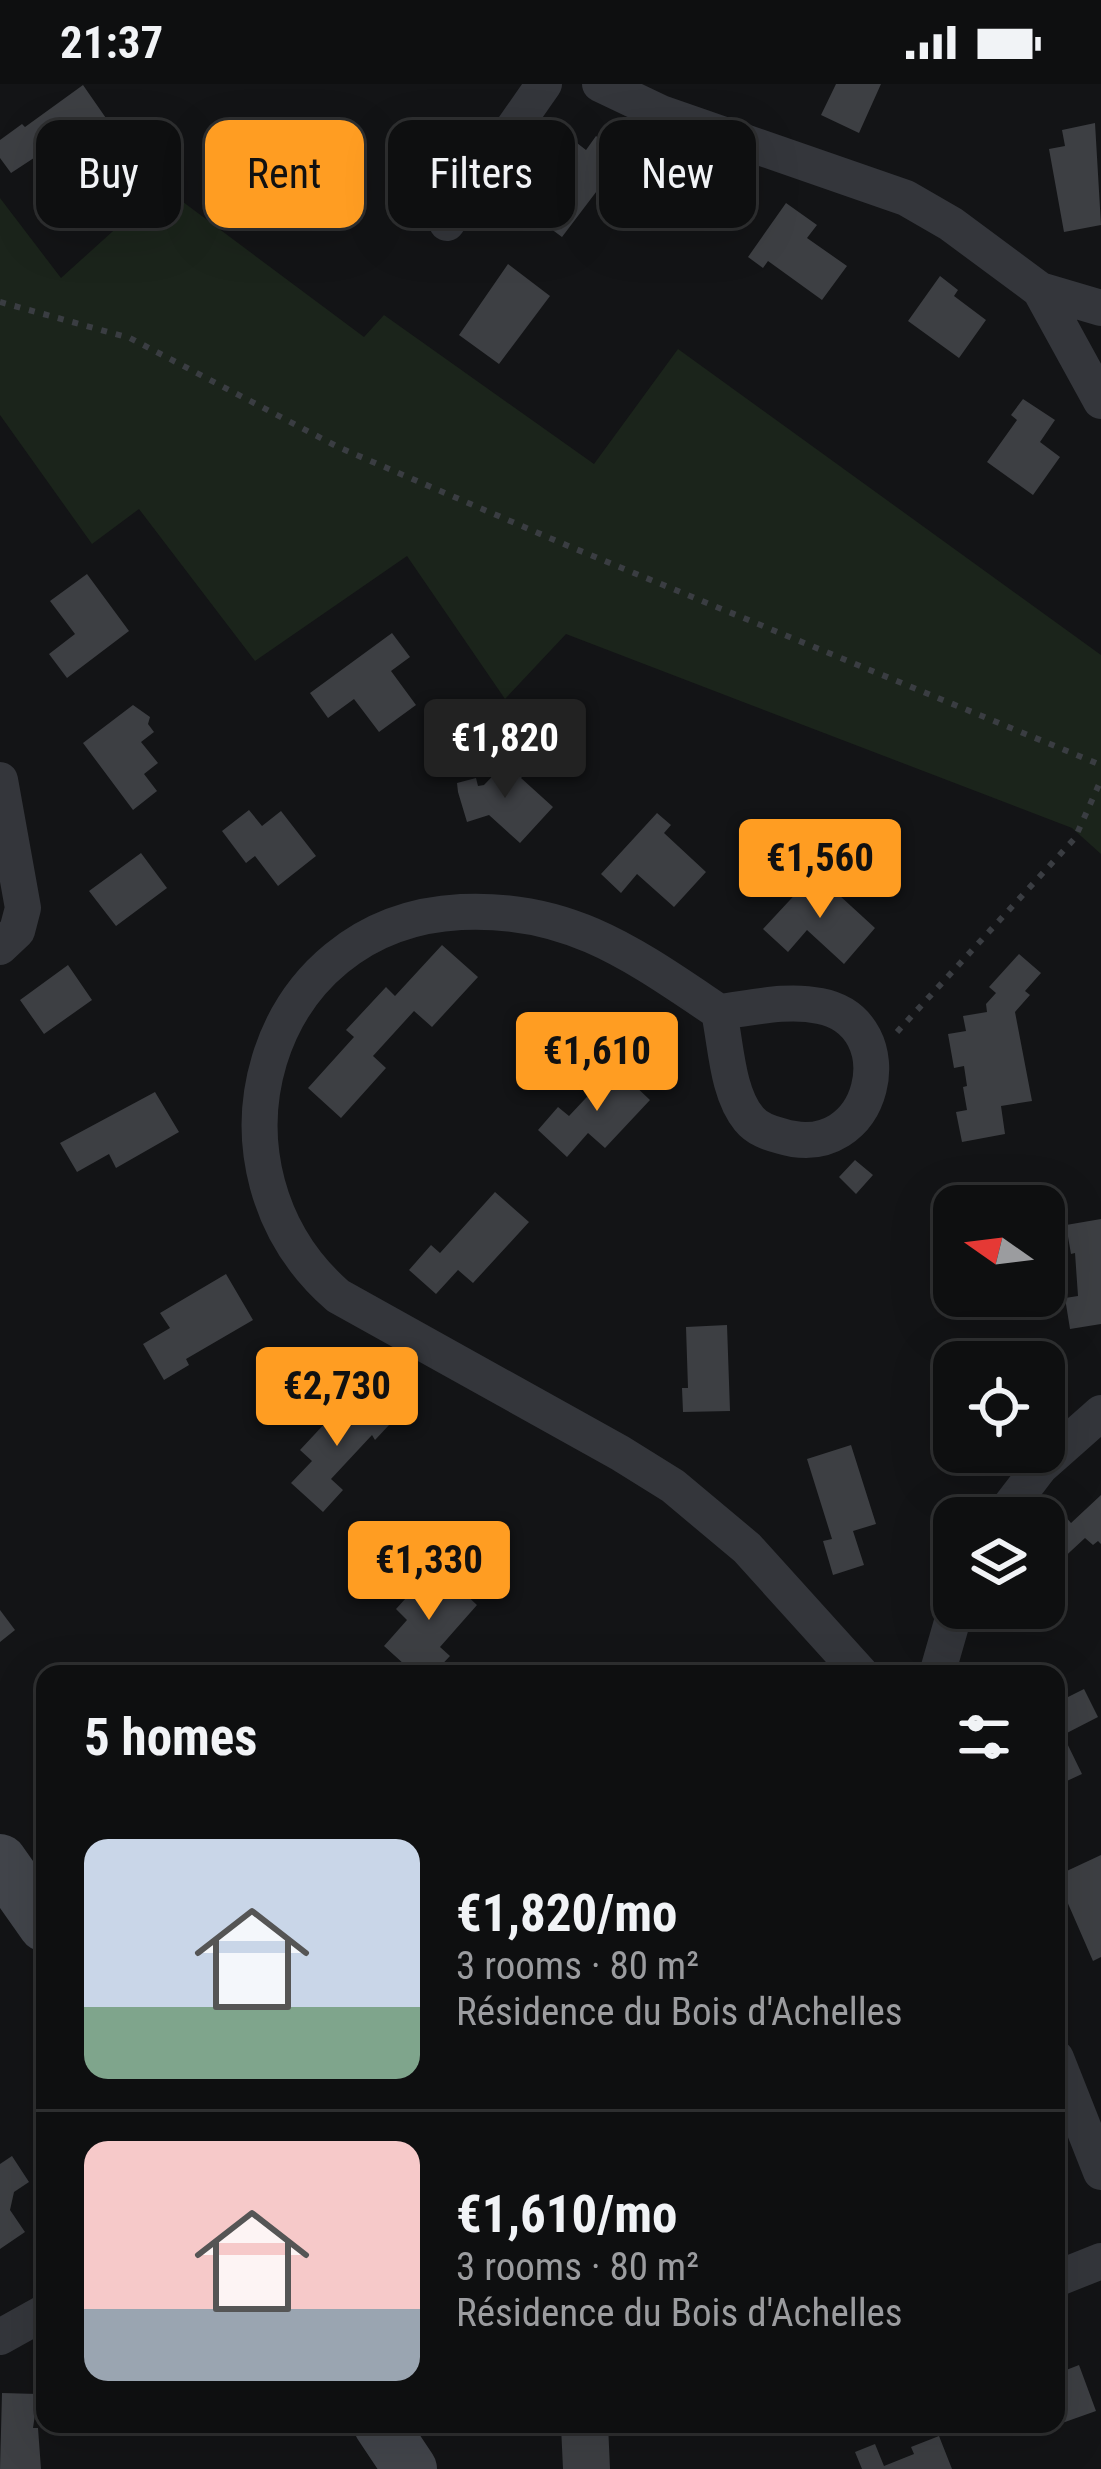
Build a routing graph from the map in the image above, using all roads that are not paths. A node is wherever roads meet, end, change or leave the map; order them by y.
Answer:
1 (544, 84) edge
2 (599, 84) edge
3 (519, 120) edge
4 (1040, 290) junction
5 (1101, 308) edge
6 (1101, 401) edge
7 (0, 780) edge
8 (3, 829) edge
9 (0, 947) edge
10 (718, 1012) junction
11 (1101, 1413) edge
12 (1017, 1497) edge
13 (950, 1629) edge
14 (853, 1665) edge
15 (940, 1665) edge
16 (0, 1861) edge
17 (36, 1912) edge
18 (1065, 2081) edge
19 (1101, 2173) edge
20 (1101, 2260) edge
21 (1065, 2275) edge
22 (36, 2317) edge
23 (0, 2337) edge
24 (386, 2433) edge
25 (410, 2469) edge

1 - 3 street
2 - 4 street
4 - 5 street
4 - 6 street
7 - 8 street
8 - 9 street
10 - 10 street
10 - 14 street
11 - 12 street
13 - 15 street
16 - 17 main road
18 - 19 street
20 - 21 street
22 - 23 street
24 - 25 main road

